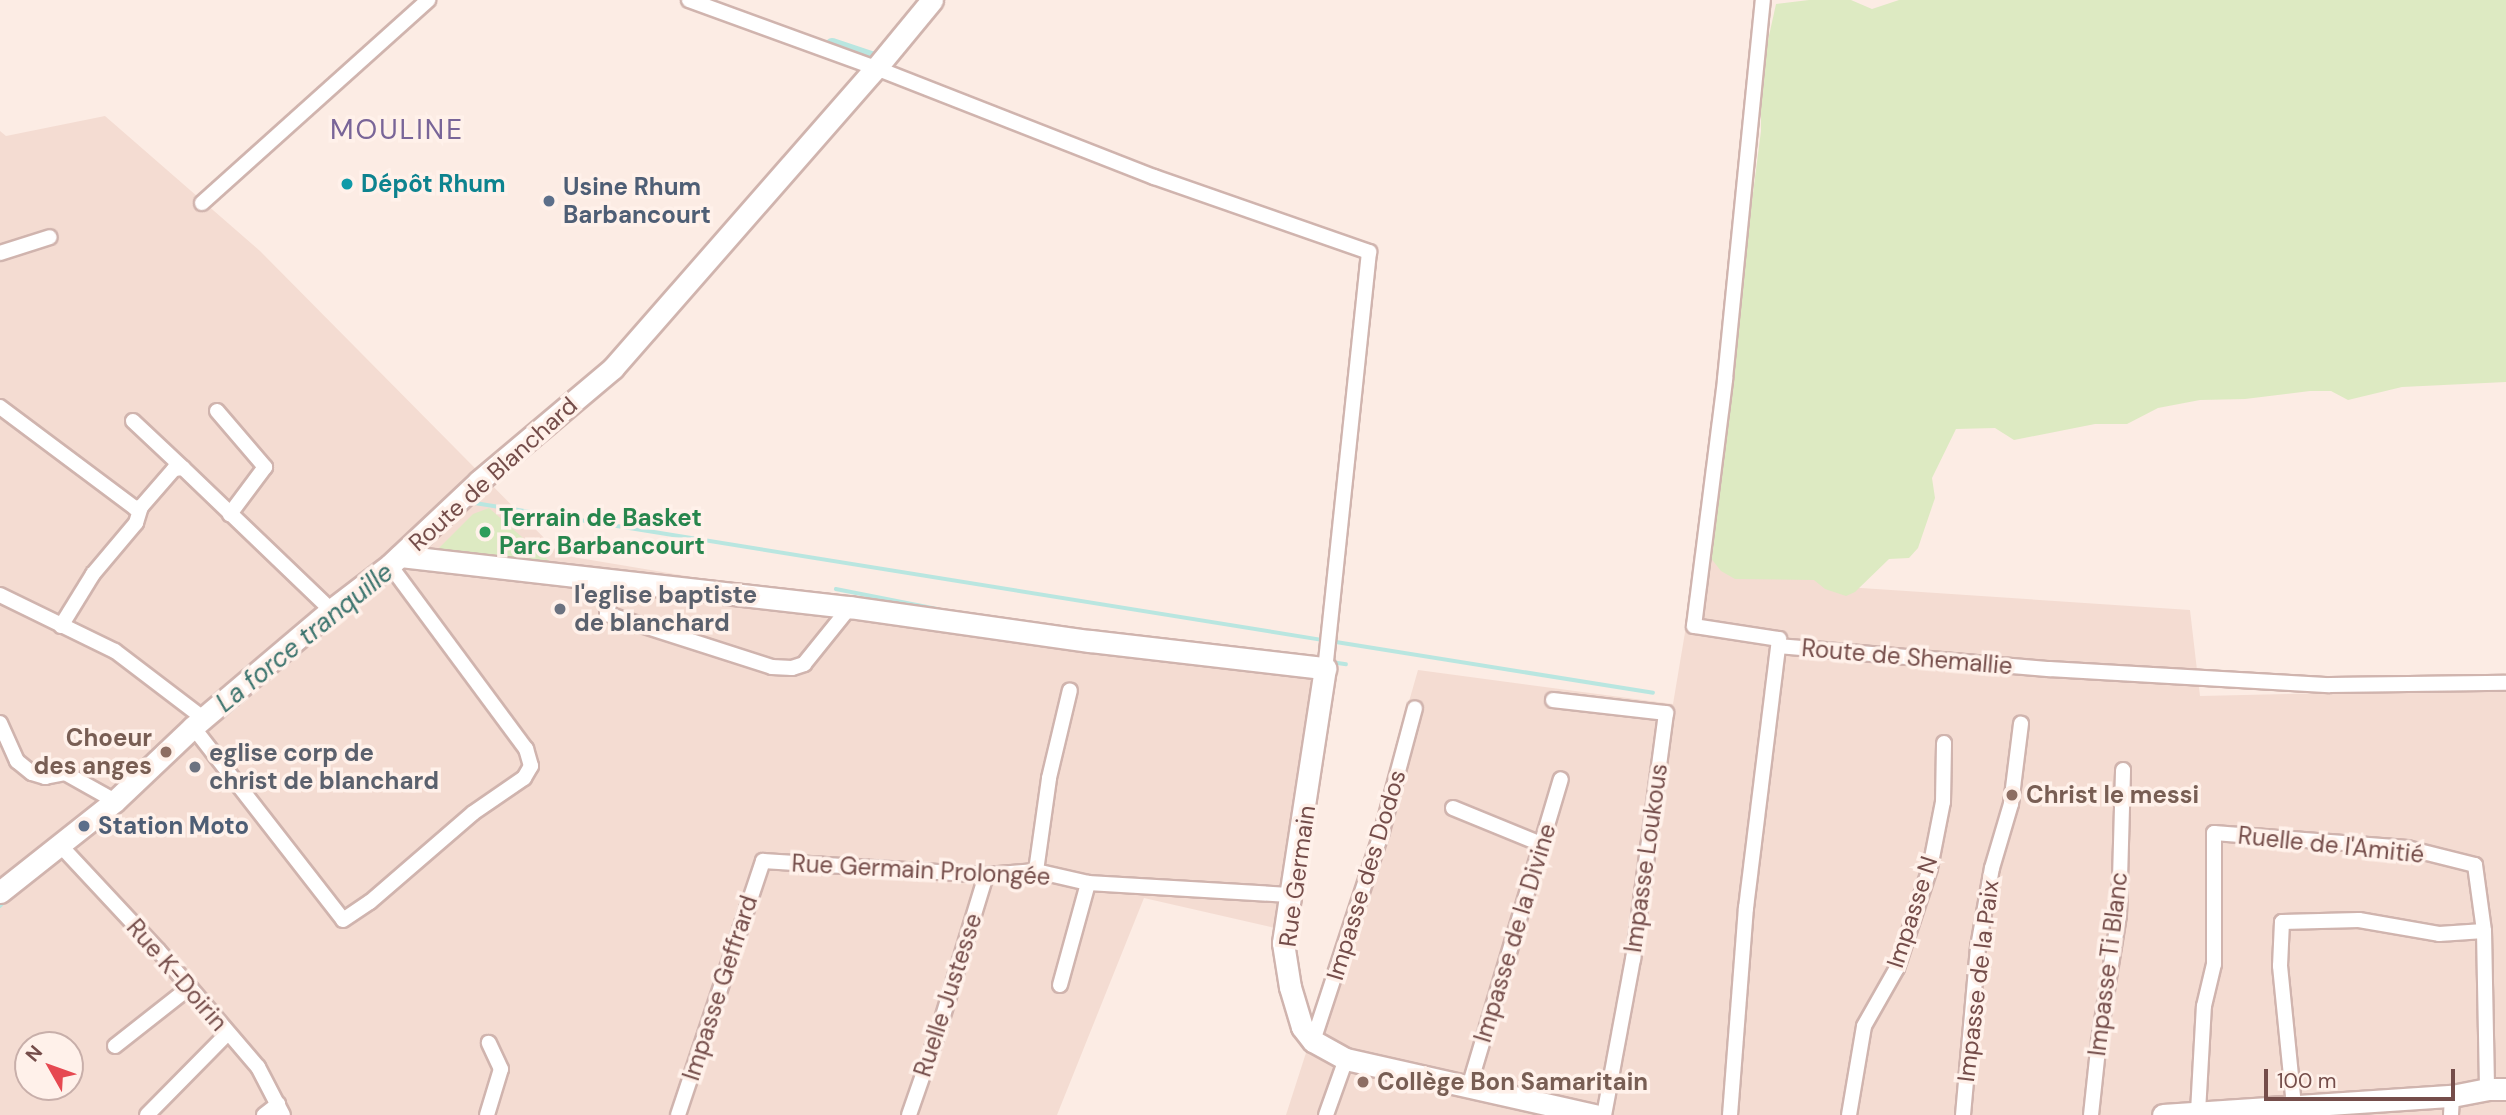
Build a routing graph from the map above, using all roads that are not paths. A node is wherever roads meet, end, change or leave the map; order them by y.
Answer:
1 (428, 0) edge
2 (689, 0) edge
3 (932, 0) edge
4 (1763, 0) edge
5 (876, 68) junction
6 (202, 203) dead end
7 (50, 237) dead end
8 (0, 253) edge
9 (0, 407) edge
10 (217, 411) dead end
11 (133, 421) dead end
12 (183, 468) junction
13 (141, 507) junction
14 (230, 514) junction
15 (395, 561) junction
16 (614, 581) junction
17 (0, 595) edge
18 (850, 607) junction
19 (331, 610) junction
20 (61, 626) junction
21 (1779, 646) junction
22 (1325, 663) junction
23 (2506, 683) edge
24 (1070, 690) dead end
25 (1553, 700) dead end
26 (1415, 708) dead end
27 (1666, 713) junction
28 (1682, 715) dead end
29 (0, 723) edge
30 (198, 723) junction
31 (2021, 724) dead end
32 (1944, 743) dead end
33 (2123, 770) dead end
34 (1561, 779) dead end
35 (115, 801) junction
36 (1453, 808) dead end
37 (59, 844) junction
38 (1541, 844) junction
39 (763, 861) joint
40 (1036, 870) junction
41 (986, 875) junction
42 (1088, 883) junction
43 (0, 892) edge
44 (1289, 895) junction
45 (2484, 931) junction
46 (1060, 985) dead end
47 (190, 987) junction
48 (228, 1033) junction
49 (1313, 1041) junction
50 (489, 1042) dead end
51 (115, 1046) dead end
52 (1346, 1059) junction
53 (1469, 1087) junction
54 (2497, 1089) edge
55 (2452, 1106) edge
56 (2294, 1107) junction
57 (280, 1109) edge
58 (2179, 1114) edge
59 (147, 1115) edge
60 (264, 1115) edge
61 (486, 1115) edge
62 (678, 1115) edge
63 (909, 1115) edge
64 (1326, 1115) edge
65 (1595, 1115) edge
66 (1604, 1115) edge
67 (1730, 1115) edge
68 (1849, 1115) edge
69 (1963, 1115) edge
70 (2091, 1115) edge

1 - 6 street
2 - 5 street
3 - 5 street, Route de Blanchard
4 - 21 street
5 - 15 street, Route de Blanchard
5 - 22 street
7 - 8 street
9 - 13 street
10 - 14 street
11 - 12 street
12 - 13 street
12 - 14 street
13 - 20 street
14 - 19 street
15 - 16 street
15 - 19 street, Route de Blanchard
15 - 30 street
16 - 18 street
16 - 18 street
17 - 20 street
18 - 22 street
19 - 30 street, Route de Blanchard
20 - 30 street
21 - 23 street, Route de Shemallie
21 - 67 street, Route de Shemallie
22 - 44 street, Rue Germain
24 - 40 street
25 - 27 street
26 - 49 street, Impasse des Dodos
27 - 28 street
27 - 66 street, Impasse Loukous
29 - 35 street
30 - 35 street, Route de Blanchard
31 - 69 street, Impasse de la Paix
32 - 68 street, Impasse N
33 - 70 street, Impasse Ti Blanc
34 - 38 street, Impasse de la Divine
35 - 37 street, Route de Blanchard
36 - 38 street
37 - 43 street, Route de Blanchard
37 - 47 street, Rue K-Doirin
38 - 53 street, Impasse de la Divine
39 - 41 street, Rue Germain Prolongée
39 - 62 street, Impasse Geffrard
40 - 41 street, Rue Germain Prolongée
40 - 42 street, Rue Germain Prolongée
41 - 63 street, Ruelle Justesse
42 - 44 street, Rue Germain Prolongée
42 - 46 street
44 - 49 street, Rue Germain
45 - 54 street
45 - 56 street
45 - 58 street, Ruelle de l'Amitié
47 - 48 street, Rue K-Doirin
47 - 51 street
48 - 57 street, Rue K-Doirin
48 - 59 street
49 - 52 street
50 - 61 street
52 - 53 street
52 - 64 street
53 - 65 street
54 - 55 street
55 - 56 street
56 - 58 street
57 - 60 street

